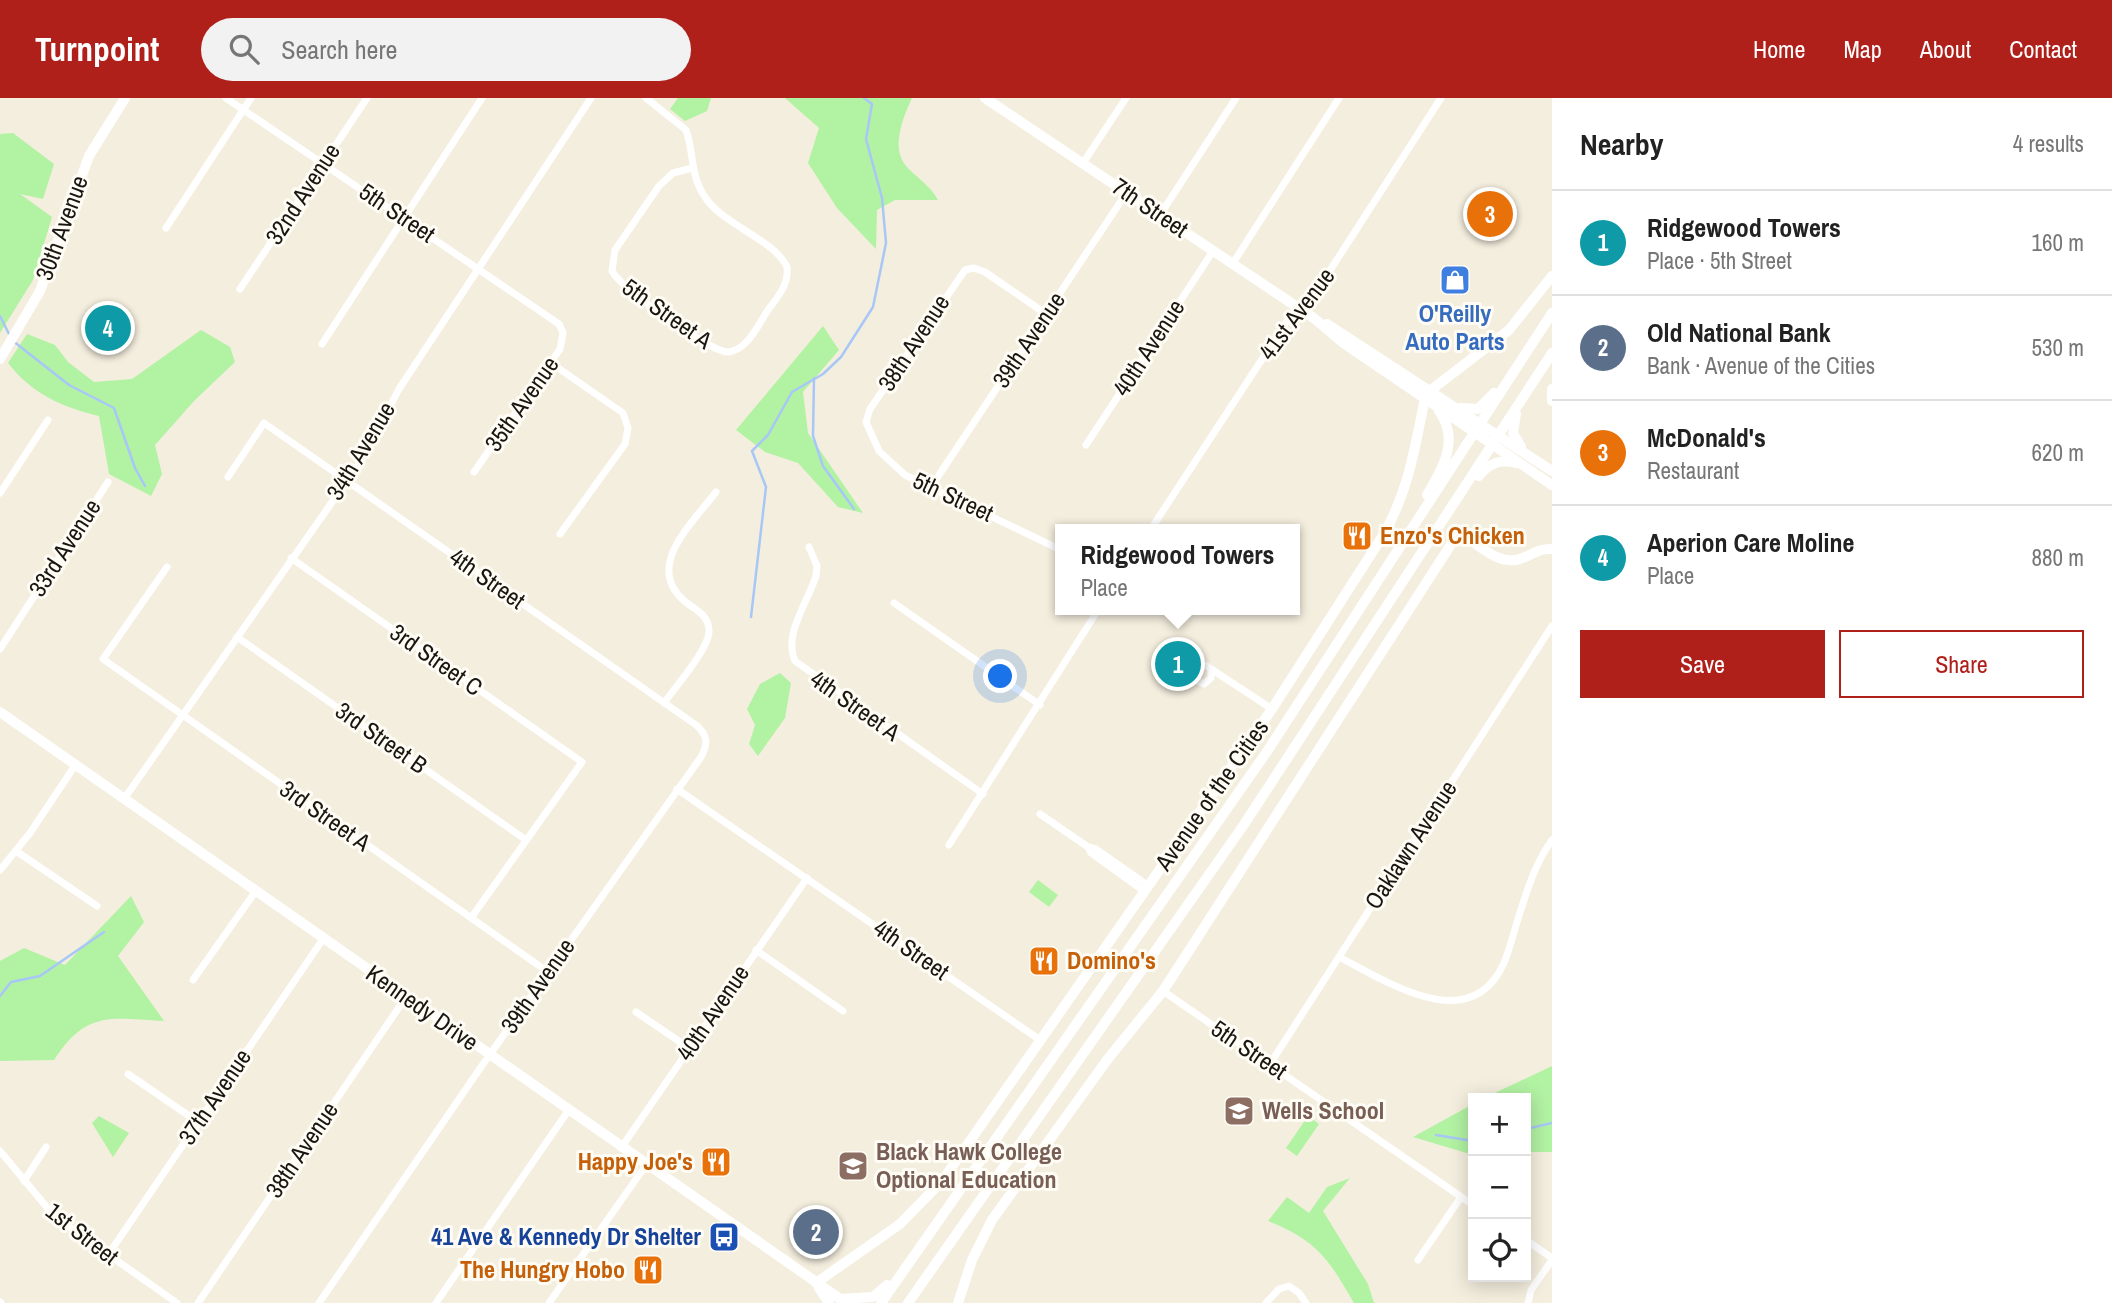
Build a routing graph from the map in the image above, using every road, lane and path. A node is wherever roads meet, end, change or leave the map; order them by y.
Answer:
1 (125, 98) edge
2 (226, 98) edge
3 (251, 98) edge
4 (366, 98) edge
5 (482, 98) edge
6 (591, 98) edge
7 (646, 98) edge
8 (985, 98) edge
9 (1126, 98) edge
10 (1236, 98) edge
11 (1339, 98) edge
12 (1441, 98) edge
13 (243, 110) junction
14 (324, 163) junction
15 (1083, 163) junction
16 (692, 168) junction
17 (1127, 192) junction
18 (1160, 215) junction
19 (404, 217) junction
20 (166, 228) dead end
21 (1213, 251) junction
22 (1233, 263) junction
23 (479, 268) junction
24 (1552, 276) edge
25 (240, 289) dead end
26 (1301, 309) junction
27 (1552, 312) edge
28 (1046, 314) junction
29 (564, 333) joint
30 (322, 344) dead end
31 (1552, 353) edge
32 (0, 359) edge
33 (551, 363) junction
34 (1552, 389) edge
35 (1430, 397) junction
36 (1522, 400) junction
37 (1552, 401) edge
38 (1454, 405) junction
39 (48, 420) dead end
40 (866, 422) joint
41 (1478, 428) junction
42 (1496, 440) junction
43 (1086, 445) dead end
44 (1523, 465) junction
45 (1549, 469) edge
46 (474, 472) dead end
47 (228, 477) dead end
48 (347, 480) junction
49 (108, 482) dead end
50 (1552, 485) edge
51 (931, 487) junction
52 (716, 492) dead end
53 (0, 493) edge
54 (1153, 524) edge
55 (561, 534) dead end
56 (809, 547) dead end
57 (1055, 547) edge
58 (1552, 550) edge
59 (291, 558) junction
60 (1420, 558) junction
61 (167, 567) dead end
62 (1369, 596) junction
63 (894, 603) dead end
64 (1095, 615) edge
65 (1552, 626) edge
66 (237, 637) junction
67 (0, 649) edge
68 (1212, 671) dead end
69 (664, 703) junction
70 (1040, 705) junction
71 (1272, 709) junction
72 (0, 712) edge
73 (183, 716) junction
74 (706, 738) joint
75 (76, 764) junction
76 (677, 789) junction
77 (983, 794) junction
78 (124, 799) junction
79 (1040, 814) dead end
80 (526, 840) junction
81 (1552, 840) edge
82 (949, 845) dead end
83 (16, 851) junction
84 (0, 870) edge
85 (807, 878) junction
86 (1147, 889) junction
87 (255, 892) junction
88 (97, 906) dead end
89 (471, 919) junction
90 (323, 939) junction
91 (756, 950) junction
92 (1339, 957) junction
93 (548, 972) junction
94 (193, 980) dead end
95 (1163, 990) junction
96 (406, 997) junction
97 (844, 1011) dead end
98 (636, 1012) dead end
99 (1040, 1040) junction
100 (689, 1048) junction
101 (489, 1056) junction
102 (1270, 1063) junction
103 (128, 1074) dead end
104 (568, 1111) junction
105 (198, 1122) junction
106 (46, 1147) dead end
107 (621, 1148) junction
108 (0, 1151) edge
109 (646, 1165) junction
110 (976, 1168) junction
111 (24, 1181) junction
112 (1461, 1197) junction
113 (1468, 1202) edge
114 (1531, 1244) edge
115 (108, 1255) junction
116 (1552, 1259) edge
117 (1418, 1260) dead end
118 (816, 1283) junction
119 (909, 1301) edge
120 (838, 1302) edge
121 (177, 1303) edge
122 (198, 1303) edge
123 (319, 1303) edge
124 (436, 1303) edge
125 (549, 1303) edge
126 (881, 1303) edge
127 (958, 1303) edge
128 (1266, 1303) edge
129 (1306, 1303) edge
130 (1528, 1303) edge

1 - 32 main road, 30th Avenue
2 - 13 street, 5th Street
3 - 13 street
4 - 14 street, 32nd Avenue
5 - 19 street
6 - 23 street, 34th Avenue
7 - 16 street
8 - 15 main road, 7th Street
9 - 15 street
10 - 18 street
11 - 22 street
12 - 26 street, 41st Avenue
13 - 14 street, 5th Street
13 - 20 street
14 - 19 street, 5th Street
14 - 25 street, 32nd Avenue
15 - 17 main road, 7th Street
16 - 16 street, 5th Street A
17 - 18 main road, 7th Street
17 - 28 street, 39th Avenue
18 - 21 main road, 7th Street
19 - 23 street, 5th Street
19 - 30 street
21 - 22 main road, 7th Street
21 - 43 street, 40th Avenue
22 - 26 main road, 7th Street
23 - 29 street, 5th Street
23 - 48 street, 34th Avenue
24 - 35 main road
26 - 35 main road, 7th Street
26 - 54 street, 41st Avenue
27 - 38 main road
27 - 41 main road, Avenue of the Cities
28 - 40 street, 38th Avenue
28 - 51 street, 39th Avenue
29 - 33 street, 35th Avenue
31 - 36 main road, Avenue of the Cities
33 - 46 street, 35th Avenue
33 - 55 street
34 - 37 main road
35 - 38 main road, 7th Street
35 - 41 main road, 7th Street
35 - 62 main road
35 - 71 main road, Avenue of the Cities
36 - 42 main road, Avenue of the Cities
36 - 45 main road
38 - 41 main road, 7th Street
39 - 53 street
40 - 51 street, 5th Street
41 - 42 main road, 7th Street
41 - 62 main road, Avenue of the Cities
42 - 44 main road, 7th Street
42 - 45 main road, 7th Street
42 - 60 main road, Avenue of the Cities
44 - 50 main road, 7th Street
44 - 60 main road
47 - 48 street, 4th Street
48 - 59 street, 34th Avenue
48 - 69 street, 4th Street
49 - 67 street, 33rd Avenue
51 - 57 street, 5th Street
52 - 69 street
56 - 77 street, 4th Street A
58 - 95 main road
59 - 66 street, 34th Avenue
59 - 80 street, 3rd Street C
60 - 119 main road, Avenue of the Cities
61 - 73 street, 3rd Street A
62 - 110 main road, Avenue of the Cities
63 - 70 street
64 - 70 street
65 - 92 street, Oaklawn Avenue
66 - 73 street, 34th Avenue
66 - 80 street, 3rd Street B
68 - 71 street
69 - 74 street, 4th Street
70 - 77 street
71 - 86 main road, Avenue of the Cities
72 - 75 main road, Kennedy Drive
73 - 78 street, 34th Avenue
73 - 89 street, 3rd Street A
74 - 76 street, 39th Avenue
75 - 78 main road, Kennedy Drive
75 - 83 street
76 - 85 street, 4th Street
76 - 93 street, 39th Avenue
77 - 82 street
78 - 87 main road, Kennedy Drive
79 - 86 street
80 - 89 street
81 - 92 street
83 - 84 street
83 - 88 street
85 - 91 street, 40th Avenue
85 - 99 street, 4th Street
86 - 99 main road, Avenue of the Cities
87 - 90 main road, Kennedy Drive
87 - 94 street
89 - 93 street, 3rd Street A
90 - 96 main road, Kennedy Drive
90 - 105 street, 37th Avenue
91 - 97 street
91 - 100 street, 40th Avenue
92 - 102 street, Oaklawn Avenue
93 - 101 street, 39th Avenue
95 - 102 street, 5th Street
95 - 127 main road
96 - 101 main road, Kennedy Drive
96 - 122 street, 38th Avenue
98 - 100 street
99 - 118 main road, Avenue of the Cities
100 - 107 street, 40th Avenue
101 - 104 main road, Kennedy Drive
101 - 123 street, 39th Avenue
102 - 112 street, 5th Street
103 - 105 street
104 - 107 main road, Kennedy Drive
104 - 124 street
105 - 115 street, 37th Avenue
106 - 111 street
107 - 109 main road, Kennedy Drive
108 - 111 street, 1st Street
109 - 118 main road, Kennedy Drive
109 - 125 street
110 - 120 main road
110 - 126 main road, Avenue of the Cities
111 - 115 street, 1st Street
112 - 113 street, 5th Street
112 - 117 street
114 - 116 street
115 - 121 street, 1st Street
116 - 130 street
118 - 120 main road
128 - 129 street

